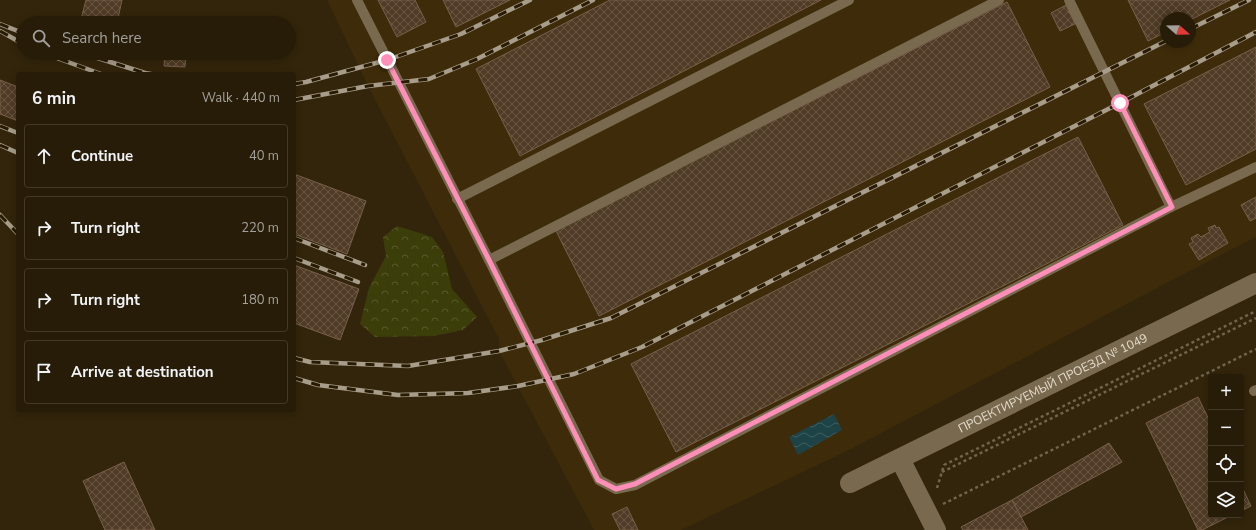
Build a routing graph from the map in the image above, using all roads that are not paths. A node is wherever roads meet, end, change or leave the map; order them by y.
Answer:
1 (357, 0) edge
2 (849, 0) edge
3 (1000, 0) edge
4 (1069, 0) edge
5 (1256, 167) edge
6 (457, 199) junction
7 (1172, 207) junction
8 (489, 260) junction
9 (1256, 283) edge
10 (900, 459) junction
11 (850, 484) dead end
12 (936, 530) edge

1 - 6 lane
2 - 6 lane
3 - 8 lane
4 - 7 lane
5 - 7 lane
6 - 8 lane
7 - 8 lane
9 - 10 street, ПРОЕКТИРУЕМЫЙ ПРОЕЗД № 1049
10 - 11 street, ПРОЕКТИРУЕМЫЙ ПРОЕЗД № 1049
10 - 12 street

